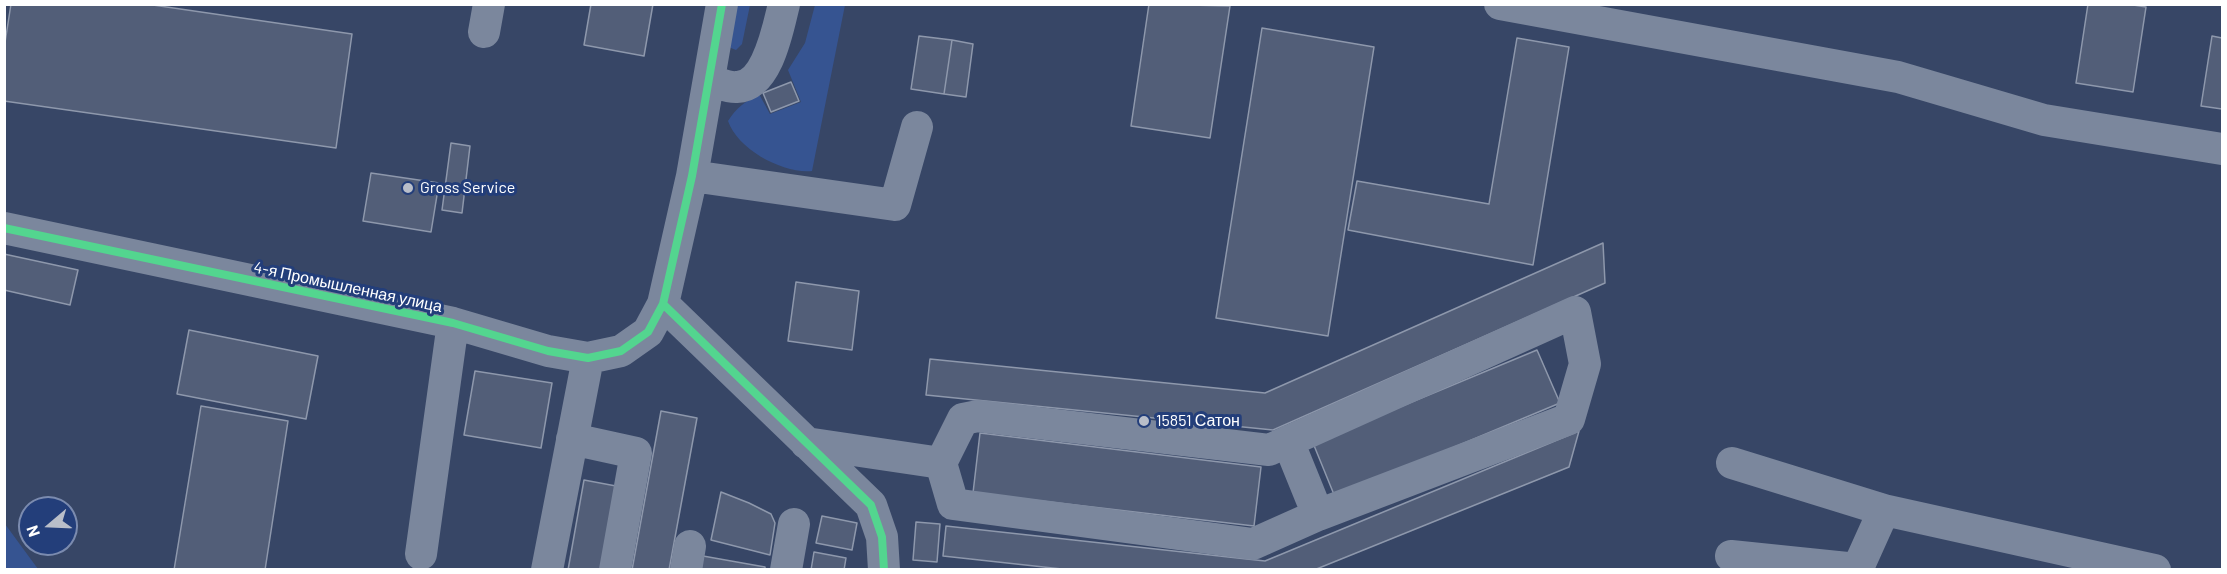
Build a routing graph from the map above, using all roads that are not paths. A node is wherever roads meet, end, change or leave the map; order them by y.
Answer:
1 (722, 4) edge
2 (784, 4) edge
3 (1500, 4) edge
4 (709, 81) junction
5 (917, 127) dead end
6 (2223, 149) edge
7 (692, 176) junction
8 (4, 228) edge
9 (663, 304) junction
10 (453, 323) junction
11 (588, 358) junction
12 (572, 439) junction
13 (1288, 441) junction
14 (807, 443) junction
15 (941, 463) junction
16 (1732, 463) dead end
17 (1884, 510) junction
18 (1318, 515) junction
19 (794, 524) dead end
20 (421, 554) dead end
21 (1731, 556) dead end
22 (1857, 569) edge
23 (547, 570) edge
24 (615, 570) edge
25 (786, 570) edge
26 (884, 570) edge
27 (2155, 570) edge

1 - 4 street, 4-я Промышленная улица
2 - 4 street
3 - 6 street
4 - 7 street, 4-я Промышленная улица
5 - 7 street
7 - 9 street, 4-я Промышленная улица
8 - 10 street, 4-я Промышленная улица
9 - 11 street, 4-я Промышленная улица
9 - 14 street
10 - 11 street, 4-я Промышленная улица
10 - 20 street
11 - 12 street
12 - 23 street
12 - 24 street
13 - 15 street
13 - 18 street
13 - 18 street
14 - 15 street
14 - 26 street
15 - 18 street
16 - 17 street
17 - 22 street
17 - 27 street
19 - 25 street
21 - 22 street

